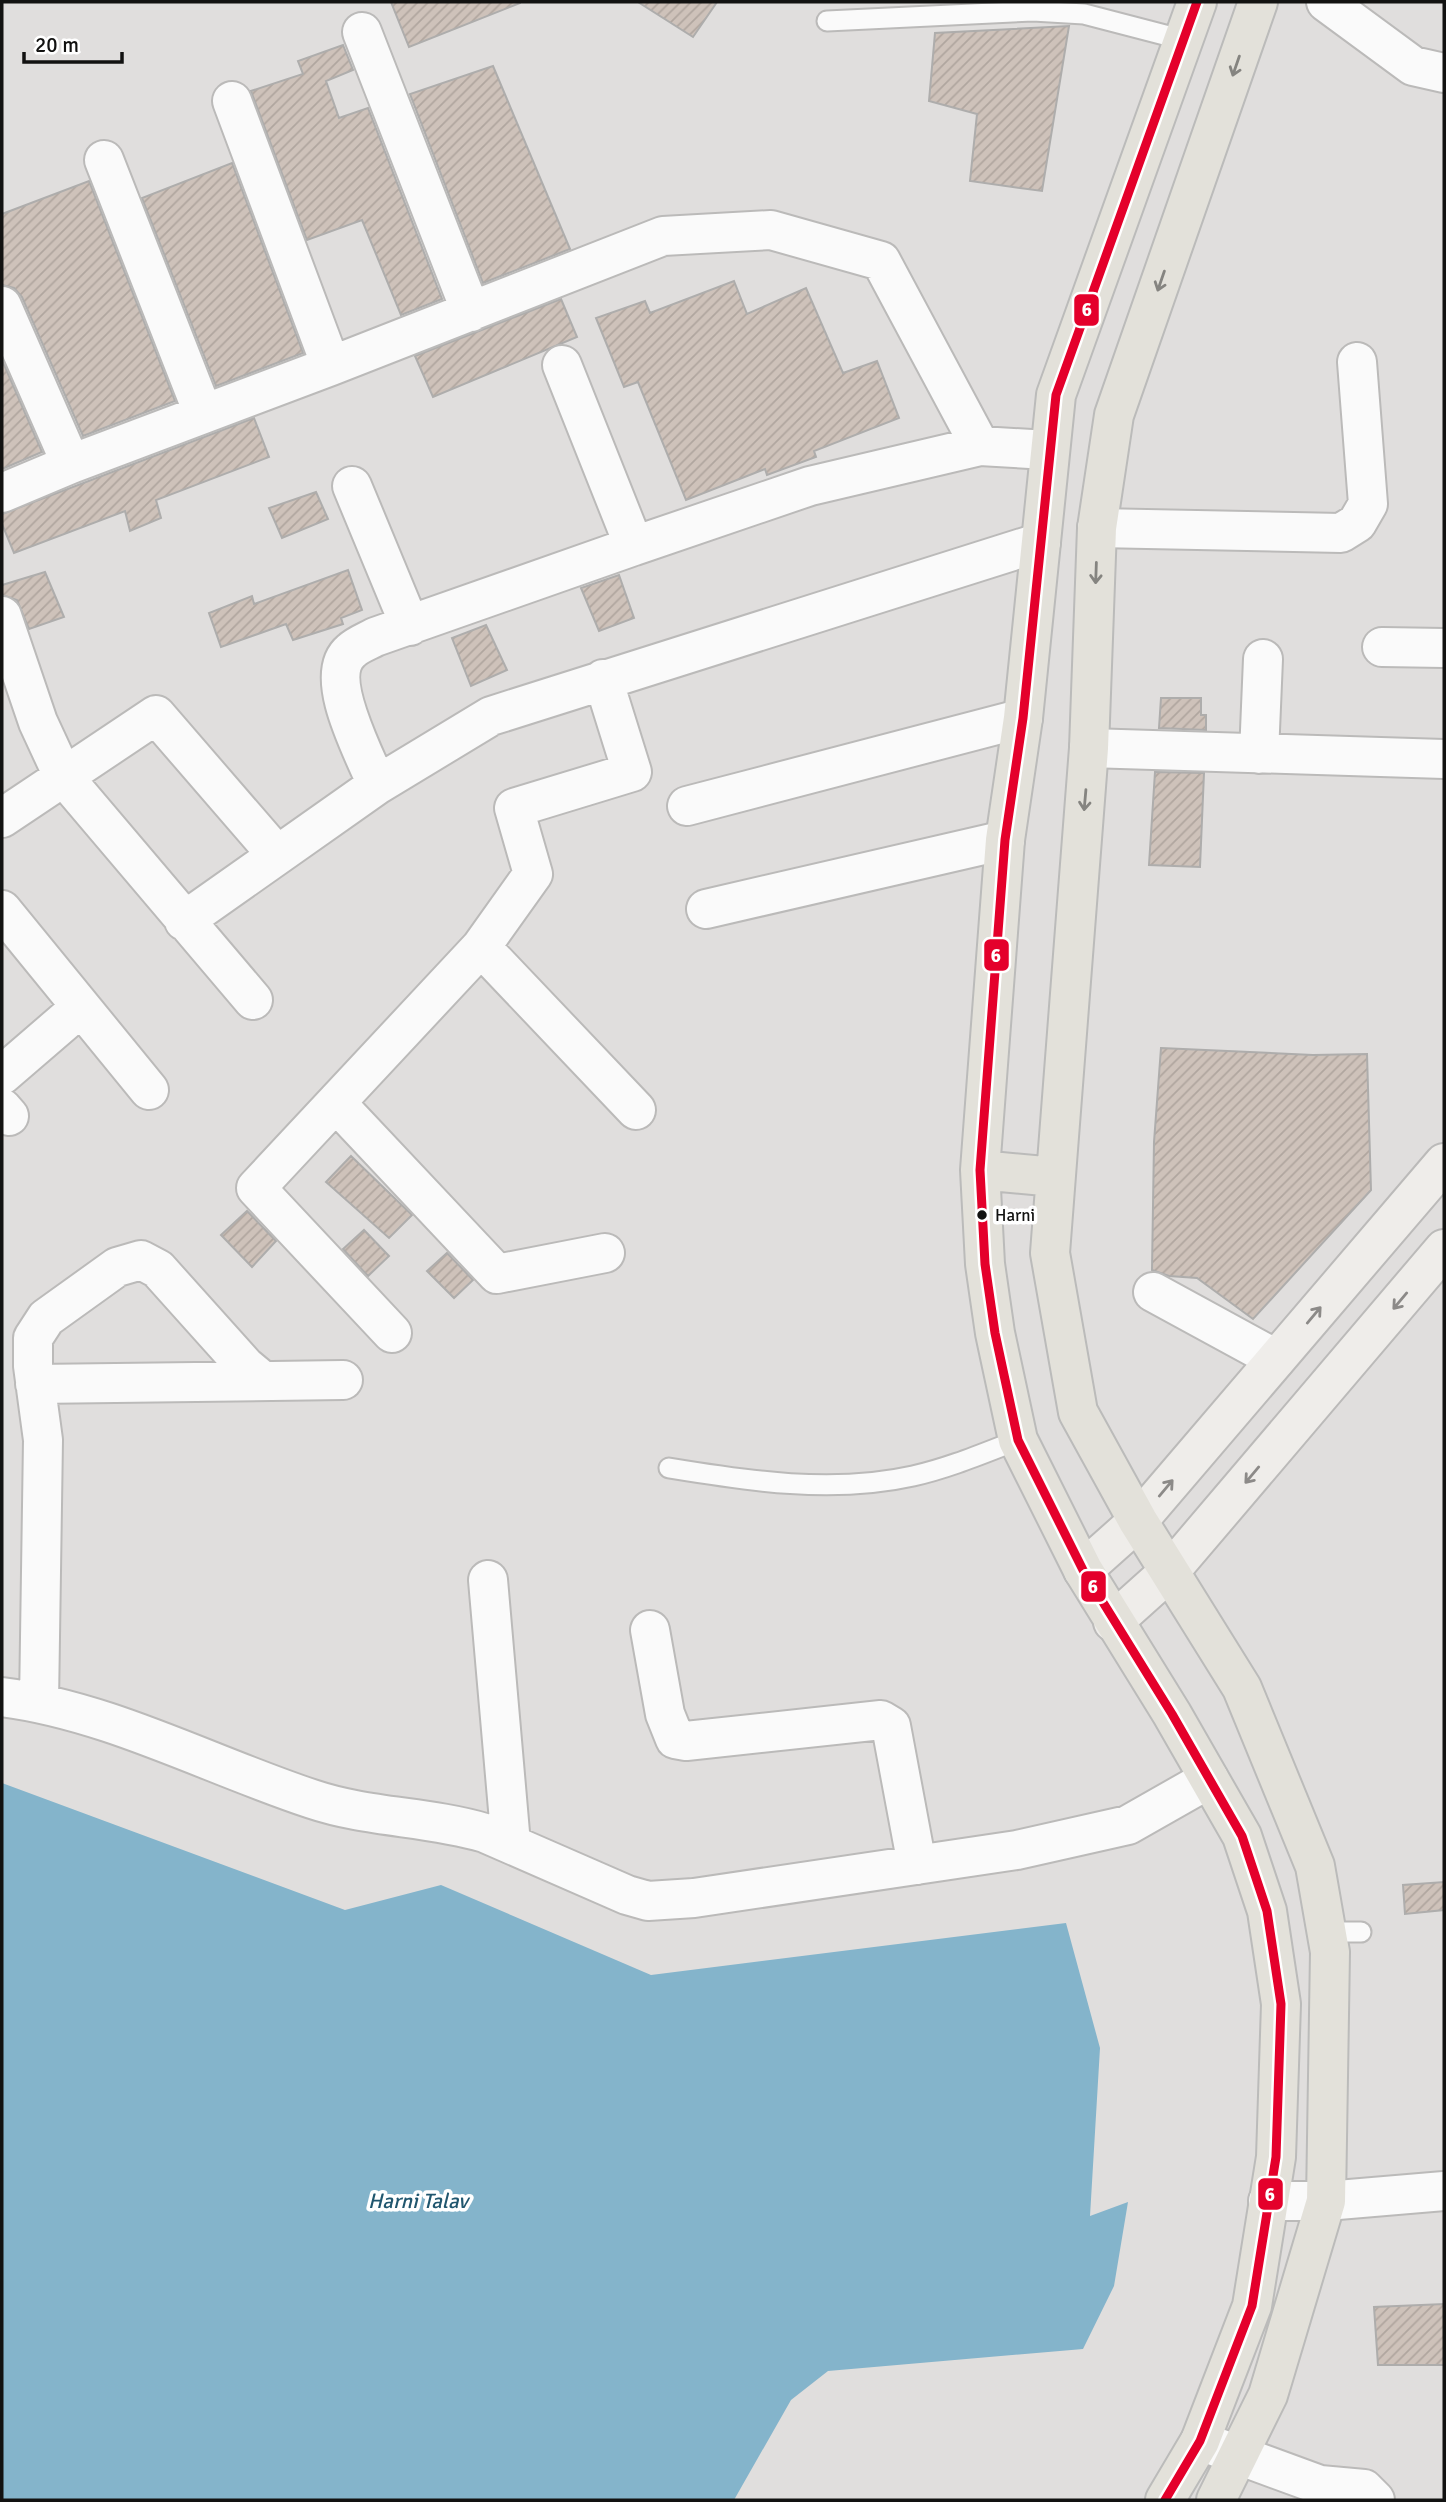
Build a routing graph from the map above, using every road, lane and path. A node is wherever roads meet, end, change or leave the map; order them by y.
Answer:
1 (1197, 2) edge
2 (1258, 2) edge
3 (1326, 2) edge
4 (827, 21) dead end
5 (362, 32) dead end
6 (1184, 40) junction
7 (1444, 73) edge
8 (232, 101) dead end
9 (104, 160) dead end
10 (2, 306) edge
11 (471, 312) junction
12 (1357, 362) dead end
13 (562, 365) dead end
14 (331, 366) junction
15 (203, 413) junction
16 (981, 446) junction
17 (1048, 450) junction
18 (71, 464) junction
19 (352, 486) dead end
20 (2, 493) edge
21 (1097, 528) junction
22 (1041, 542) junction
23 (634, 546) junction
24 (2, 616) edge
25 (410, 626) junction
26 (1382, 647) dead end
27 (1444, 648) edge
28 (1263, 659) dead end
29 (603, 678) junction
30 (1023, 718) junction
31 (1089, 748) junction
32 (1259, 754) junction
33 (1444, 759) edge
34 (64, 776) junction
35 (377, 785) junction
36 (687, 806) dead end
37 (2, 818) edge
38 (1005, 839) junction
39 (277, 855) junction
40 (706, 909) dead end
41 (2, 910) edge
42 (184, 920) junction
43 (481, 947) junction
44 (253, 1000) dead end
45 (80, 1007) junction
46 (2, 1075) edge
47 (149, 1090) dead end
48 (336, 1103) junction
49 (636, 1110) dead end
50 (1444, 1163) edge
51 (980, 1170) junction
52 (1055, 1177) junction
53 (1444, 1249) edge
54 (605, 1253) dead end
55 (1153, 1292) dead end
56 (392, 1334) dead end
57 (1276, 1359) junction
58 (343, 1380) dead end
59 (263, 1381) junction
60 (35, 1384) junction
61 (1018, 1440) junction
62 (669, 1468) dead end
63 (1139, 1521) junction
64 (1083, 1570) junction
65 (1171, 1570) junction
66 (488, 1580) dead end
67 (1113, 1622) junction
68 (650, 1630) dead end
69 (2, 1697) edge
70 (39, 1703) junction
71 (1209, 1779) junction
72 (511, 1844) junction
73 (917, 1865) junction
74 (1444, 2191) edge
75 (1268, 2201) junction
76 (1326, 2201) junction
77 (1200, 2441) junction
78 (1239, 2453) junction
79 (1166, 2500) edge
80 (1216, 2500) edge
81 (1375, 2500) edge

1 - 6 main road
2 -> 21 main road
3 - 7 street
4 - 6 lane
5 - 11 street
6 - 17 main road
8 - 14 street
9 - 15 street
10 - 18 street
11 - 14 street
11 - 16 street
12 - 21 street
13 - 23 street
14 - 15 street
15 - 18 street
16 - 17 street
16 - 23 street
17 - 22 main road
18 - 20 street
19 - 25 street
21 -> 31 main road
22 - 29 street
22 - 30 main road
23 - 25 street
24 - 34 street
25 - 35 street
26 - 27 street
28 - 32 street
29 - 35 street
29 - 43 street
30 - 36 street
30 - 38 main road
31 - 32 street
31 -> 52 main road
32 - 33 street
34 - 37 street
34 - 39 street
34 - 42 street
35 - 39 street
38 - 40 street
38 - 51 main road
39 - 42 street
41 - 45 street
42 - 44 street
43 - 48 street
43 - 49 street
45 - 46 street
45 - 47 street
48 - 54 street
48 - 56 street
57 -> 50 street
51 - 52 main road
51 - 61 main road
52 - 63 main road
53 -> 65 street
55 - 57 street
63 -> 57 street
58 - 59 street
59 - 60 street
59 - 60 street
60 - 70 street
61 - 62 lane
61 - 64 main road
63 - 64 street
63 - 65 main road
64 - 67 main road
65 - 67 street
65 - 76 main road
66 - 72 street
67 - 71 main road
68 - 73 street
69 - 70 street
70 - 72 street
71 - 73 street
71 - 75 main road
72 - 73 street
74 - 76 street
75 - 76 street
75 - 77 main road
76 - 78 main road
77 - 78 street
77 - 79 main road
78 - 80 main road
78 - 81 street

